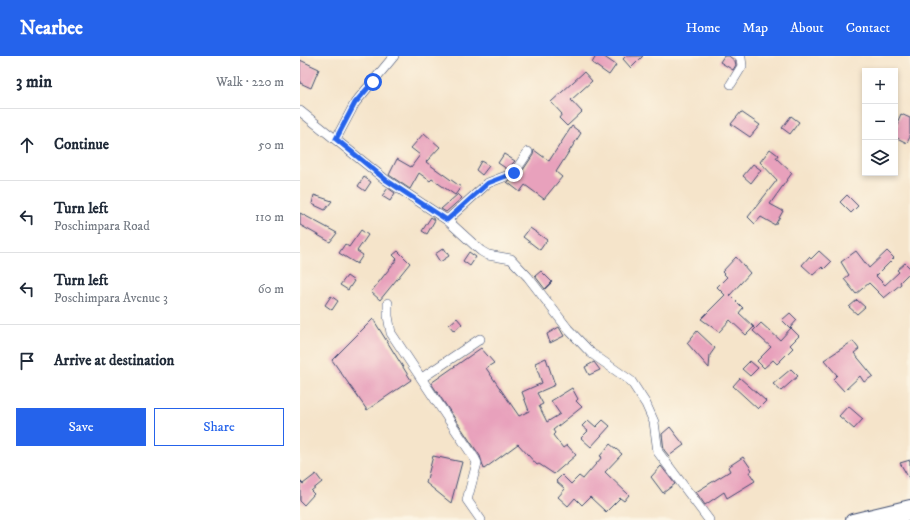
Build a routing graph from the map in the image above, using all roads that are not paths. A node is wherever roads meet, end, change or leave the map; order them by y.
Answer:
1 (394, 56) edge
2 (739, 56) edge
3 (731, 84) dead end
4 (300, 111) edge
5 (336, 139) junction
6 (528, 152) dead end
7 (447, 220) junction
8 (388, 303) dead end
9 (480, 338) dead end
10 (422, 378) junction
11 (910, 506) edge
12 (910, 514) edge
13 (481, 520) edge
14 (709, 520) edge
15 (852, 520) edge
16 (885, 520) edge

1 - 5 street
2 - 3 street
4 - 5 street
5 - 7 street
6 - 7 street
7 - 14 street
8 - 10 street
9 - 10 street
10 - 13 street
11 - 15 main road
12 - 16 highway

